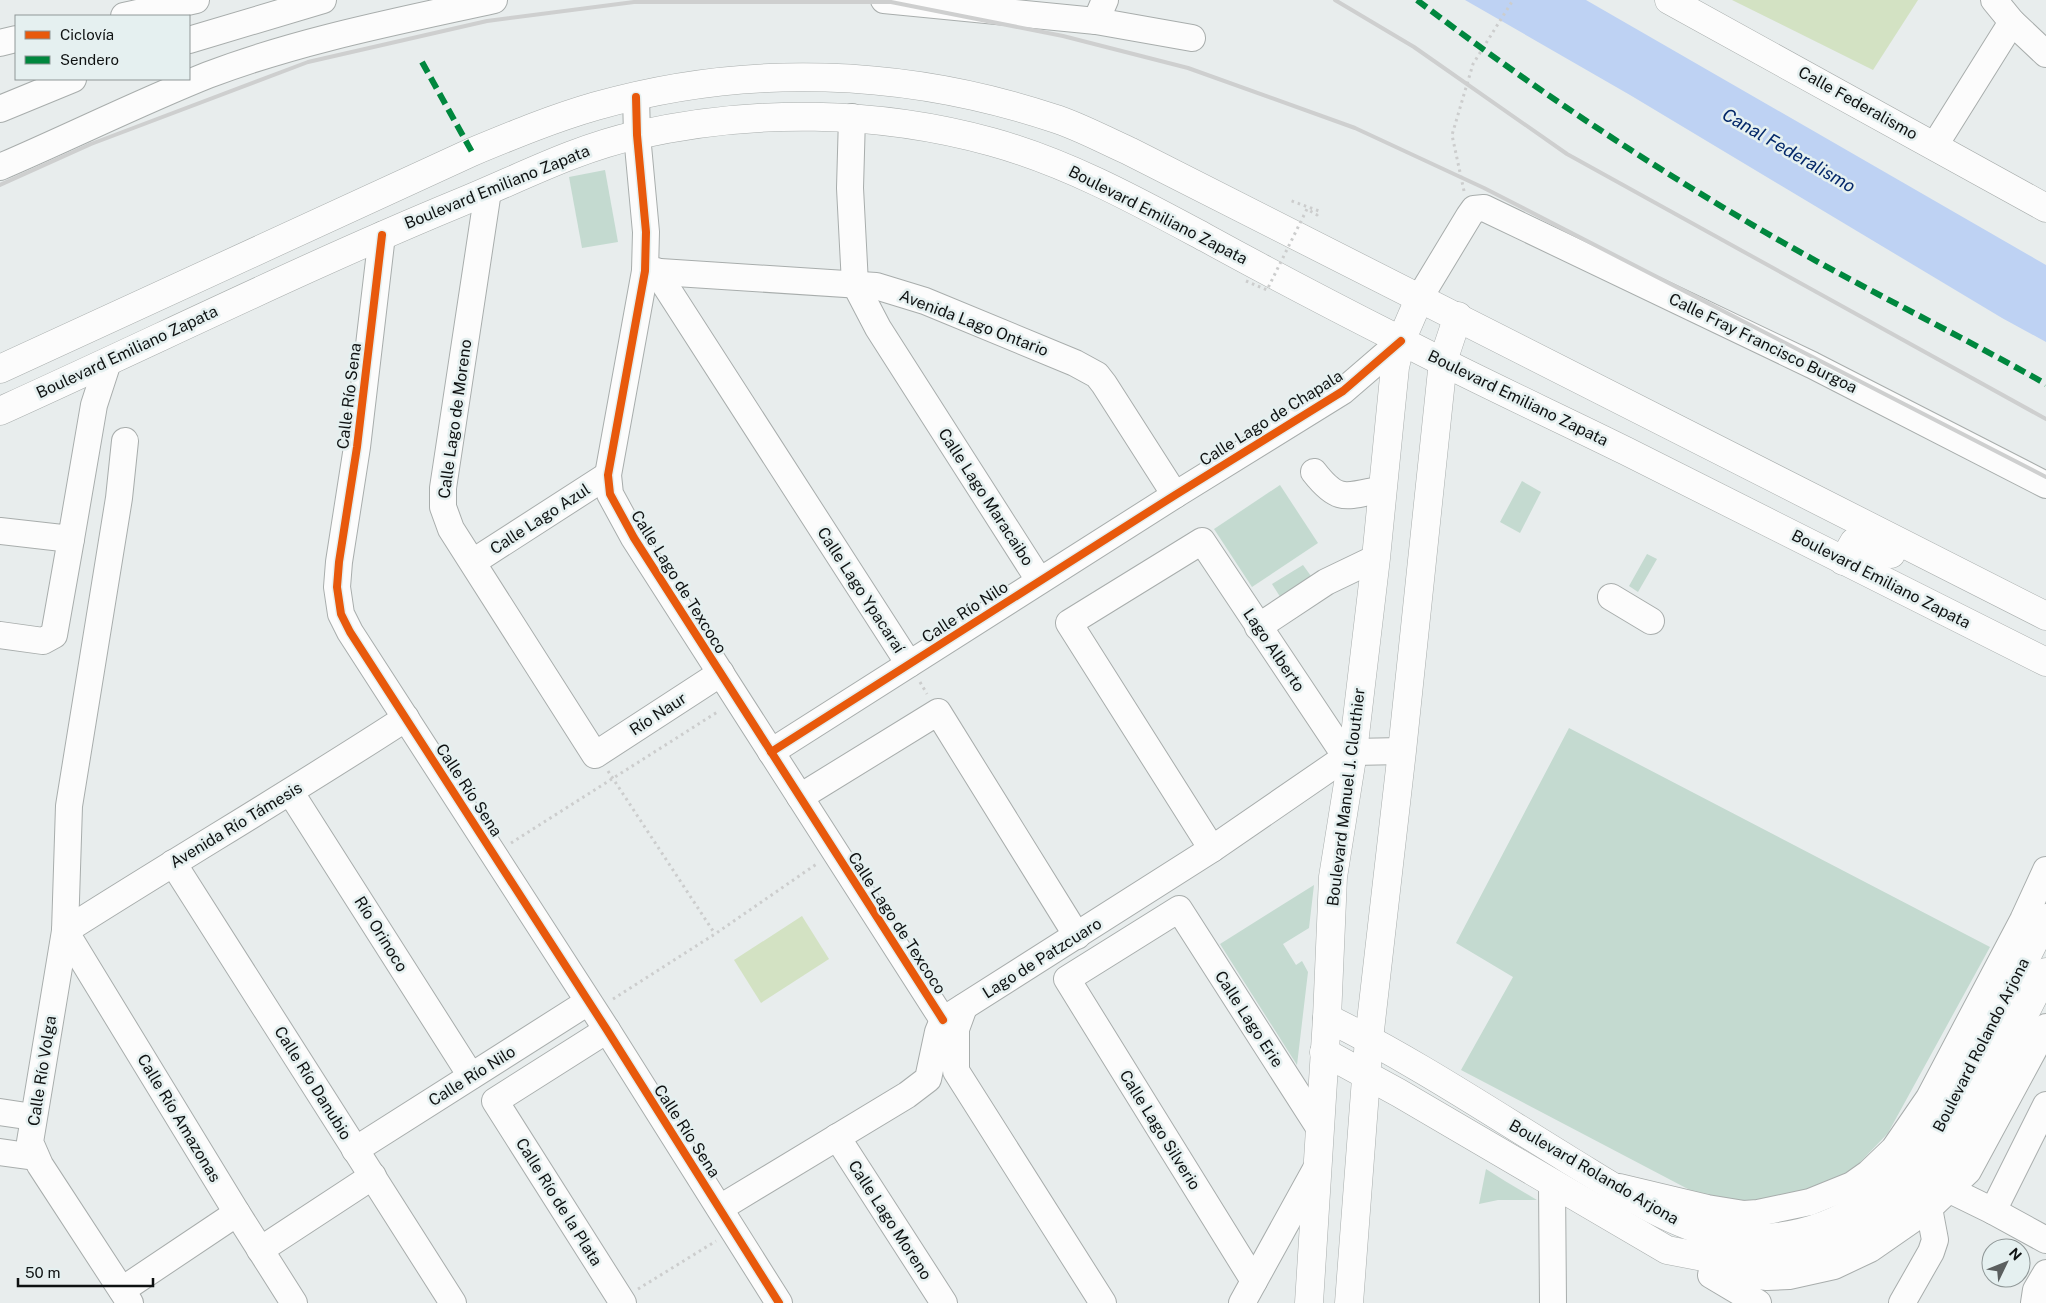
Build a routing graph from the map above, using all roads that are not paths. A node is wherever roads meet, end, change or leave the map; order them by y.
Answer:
1 (196, 0) edge
2 (323, 0) edge
3 (494, 0) edge
4 (884, 0) edge
5 (1669, 0) edge
6 (1994, 0) edge
7 (1100, 11) edge
8 (128, 15) edge
9 (2012, 22) junction
10 (1192, 38) dead end
11 (15, 39) edge
12 (190, 40) edge
13 (0, 43) edge
14 (2046, 54) edge
15 (71, 80) edge
16 (636, 97) junction
17 (0, 109) edge
18 (852, 117) junction
19 (637, 135) junction
20 (1935, 145) junction
21 (0, 167) edge
22 (488, 191) junction
23 (2046, 208) edge
24 (382, 234) junction
25 (651, 271) junction
26 (854, 284) junction
27 (1420, 297) junction
28 (1458, 316) junction
29 (1401, 341) junction
30 (1443, 361) junction
31 (108, 362) junction
32 (0, 370) edge
33 (0, 411) edge
34 (125, 441) dead end
35 (1314, 472) dead end
36 (608, 475) junction
37 (2046, 485) edge
38 (1383, 489) junction
39 (1175, 495) junction
40 (0, 531) edge
41 (71, 539) junction
42 (1376, 558) junction
43 (1843, 561) junction
44 (473, 562) junction
45 (1039, 580) junction
46 (1611, 597) dead end
47 (2014, 599) junction
48 (2046, 616) edge
49 (1651, 621) dead end
50 (1258, 627) junction
51 (0, 635) edge
52 (2046, 662) edge
53 (909, 664) junction
54 (721, 673) junction
55 (406, 718) junction
56 (1402, 751) junction
57 (771, 752) junction
58 (1349, 754) junction
59 (595, 755) joint
60 (291, 793) junction
61 (800, 797) junction
62 (1212, 849) junction
63 (173, 863) junction
64 (2046, 870) edge
65 (1179, 909) joint
66 (2046, 918) edge
67 (65, 931) junction
68 (1077, 936) junction
69 (2046, 972) edge
70 (1066, 979) joint
71 (954, 1014) junction
72 (597, 1015) junction
73 (1327, 1018) junction
74 (2046, 1027) edge
75 (1369, 1039) junction
76 (1324, 1052) junction
77 (955, 1056) junction
78 (1366, 1075) junction
79 (472, 1076) junction
80 (928, 1079) junction
81 (495, 1101) joint
82 (2046, 1105) edge
83 (0, 1112) edge
84 (33, 1117) junction
85 (1954, 1127) junction
86 (1320, 1129) junction
87 (837, 1137) junction
88 (2038, 1142) edge
89 (355, 1150) junction
90 (0, 1152) edge
91 (35, 1157) junction
92 (1317, 1167) junction
93 (372, 1176) junction
94 (1552, 1184) junction
95 (1612, 1186) junction
96 (1950, 1190) junction
97 (720, 1208) junction
98 (1929, 1208) junction
99 (1993, 1211) junction
100 (237, 1213) junction
101 (2046, 1240) edge
102 (260, 1250) junction
103 (1667, 1250) junction
104 (2046, 1273) edge
105 (1254, 1280) junction
106 (1719, 1291) edge
107 (126, 1296) edge
108 (622, 1302) edge
109 (294, 1303) edge
110 (453, 1303) edge
111 (779, 1303) edge
112 (944, 1303) edge
113 (1103, 1303) edge
114 (1242, 1303) edge
115 (1308, 1303) edge
116 (1349, 1303) edge
117 (1553, 1303) edge
118 (1758, 1303) edge
119 (1902, 1303) edge
120 (2034, 1303) edge

1 - 8 street
2 - 12 street
3 - 21 street
4 - 7 street
5 - 20 main road, Calle Federalismo
6 - 9 street
7 - 10 street
9 - 14 street
9 - 20 street
11 - 13 street
15 - 17 street
16 - 19 street, Calle Lago de Texcoco
16 - 27 main road
16 - 32 main road
18 - 19 main road, Boulevard Emiliano Zapata
18 - 26 street, Calle Lago Maracaibo
18 - 29 main road, Boulevard Emiliano Zapata
19 - 22 main road, Boulevard Emiliano Zapata
19 - 25 street, Calle Lago de Texcoco
20 - 23 main road, Calle Federalismo
22 - 24 main road, Boulevard Emiliano Zapata
22 - 44 street, Calle Lago de Moreno
24 - 31 main road, Boulevard Emiliano Zapata
24 - 55 street, Calle Río Sena
25 - 26 street, Avenida Lago Ontario
25 - 36 street, Calle Lago de Texcoco
25 - 53 street, Calle Lago Ypacaraí
26 - 39 street, Avenida Lago Ontario
26 - 45 street, Calle Lago Maracaibo
27 - 28 main road
27 - 29 main road, Boulevard Manuel J. Clouthier
27 - 37 street, Calle Fray Francisco Burgoa
28 - 30 main road
28 - 47 main road
29 - 30 main road, Boulevard Emiliano Zapata
29 - 38 main road, Boulevard Manuel J. Clouthier
29 - 39 street, Calle Lago de Chapala
30 - 43 main road, Boulevard Emiliano Zapata
30 - 56 main road
31 - 33 main road, Boulevard Emiliano Zapata
31 - 41 street
34 - 67 street, Calle Río Volga
35 - 38 street
36 - 44 street, Calle Lago Azul
36 - 54 street, Calle Lago de Texcoco
38 - 42 main road, Boulevard Manuel J. Clouthier
39 - 45 street, Calle Río Nilo
40 - 41 street
41 - 51 street
42 - 50 street
42 - 58 main road, Boulevard Manuel J. Clouthier
43 - 47 main road
43 - 52 main road, Boulevard Emiliano Zapata
44 - 59 street, Calle Lago de Moreno
45 - 53 street, Calle Río Nilo
46 - 49 street
47 - 48 main road
50 - 58 street, Lago Alberto
50 - 62 street, Lago Alberto
53 - 57 street, Calle Río Nilo
54 - 57 street, Calle Lago de Texcoco
54 - 59 street, Río Naur
55 - 60 street, Avenida Río Támesis
55 - 72 street, Calle Río Sena
56 - 58 street
56 - 75 main road
57 - 61 street, Calle Lago de Texcoco
58 - 62 street, Lago de Patzcuaro
58 - 73 main road, Boulevard Manuel J. Clouthier
60 - 63 street, Avenida Río Támesis
60 - 79 street, Río Orinoco
61 - 68 street
61 - 71 street, Calle Lago de Texcoco
62 - 68 street, Lago de Patzcuaro
63 - 67 street, Avenida Río Támesis
63 - 89 street, Calle Río Danubio
64 - 95 street
65 - 70 street, Lago de Patzcuaro
65 - 86 street, Calle Lago Erie
66 - 85 main road, Boulevard Rolando Arjona
67 - 84 street, Calle Río Volga
67 - 100 street, Calle Río Amazonas
68 - 71 street, Lago de Patzcuaro
69 - 85 main road, Boulevard Rolando Arjona
70 - 105 street, Calle Lago Silverio
71 - 77 street, Calle Lago de Texcoco
71 - 80 street
72 - 79 street, Calle Río Nilo
72 - 81 street, Calle Río Nilo
72 - 97 street, Calle Río Sena
73 - 75 main road, Boulevard Rolando Arjona
73 - 76 main road, Boulevard Manuel J. Clouthier
74 - 96 street
75 - 78 main road
75 - 95 main road, Boulevard Rolando Arjona
76 - 78 main road, Boulevard Rolando Arjona
76 - 86 main road, Boulevard Manuel J. Clouthier
77 - 80 street
77 - 113 street, Calle Lago de Texcoco
78 - 94 main road, Boulevard Rolando Arjona
78 - 116 main road
79 - 89 street, Calle Río Nilo
80 - 87 street
81 - 108 street, Calle Río de la Plata
82 - 88 street
83 - 84 street
84 - 91 street, Calle Río Volga
85 - 95 main road, Boulevard Rolando Arjona
85 - 103 main road, Boulevard Rolando Arjona
86 - 92 main road, Boulevard Manuel J. Clouthier
87 - 97 street
87 - 112 street, Calle Lago Moreno
88 - 99 street
89 - 93 street, Calle Río Danubio
90 - 91 street
91 - 107 street, Calle Río Volga
92 - 105 street
92 - 115 main road, Boulevard Manuel J. Clouthier
93 - 102 street
93 - 110 street, Calle Río Danubio
94 - 103 main road, Boulevard Rolando Arjona
94 - 117 street
96 - 98 street
96 - 99 street
97 - 111 street, Calle Río Sena
98 - 106 street
98 - 119 street
99 - 101 street
100 - 102 street, Calle Río Amazonas
100 - 107 street
102 - 109 street, Calle Río Amazonas
103 - 106 street
104 - 120 street
105 - 114 street
106 - 118 street

